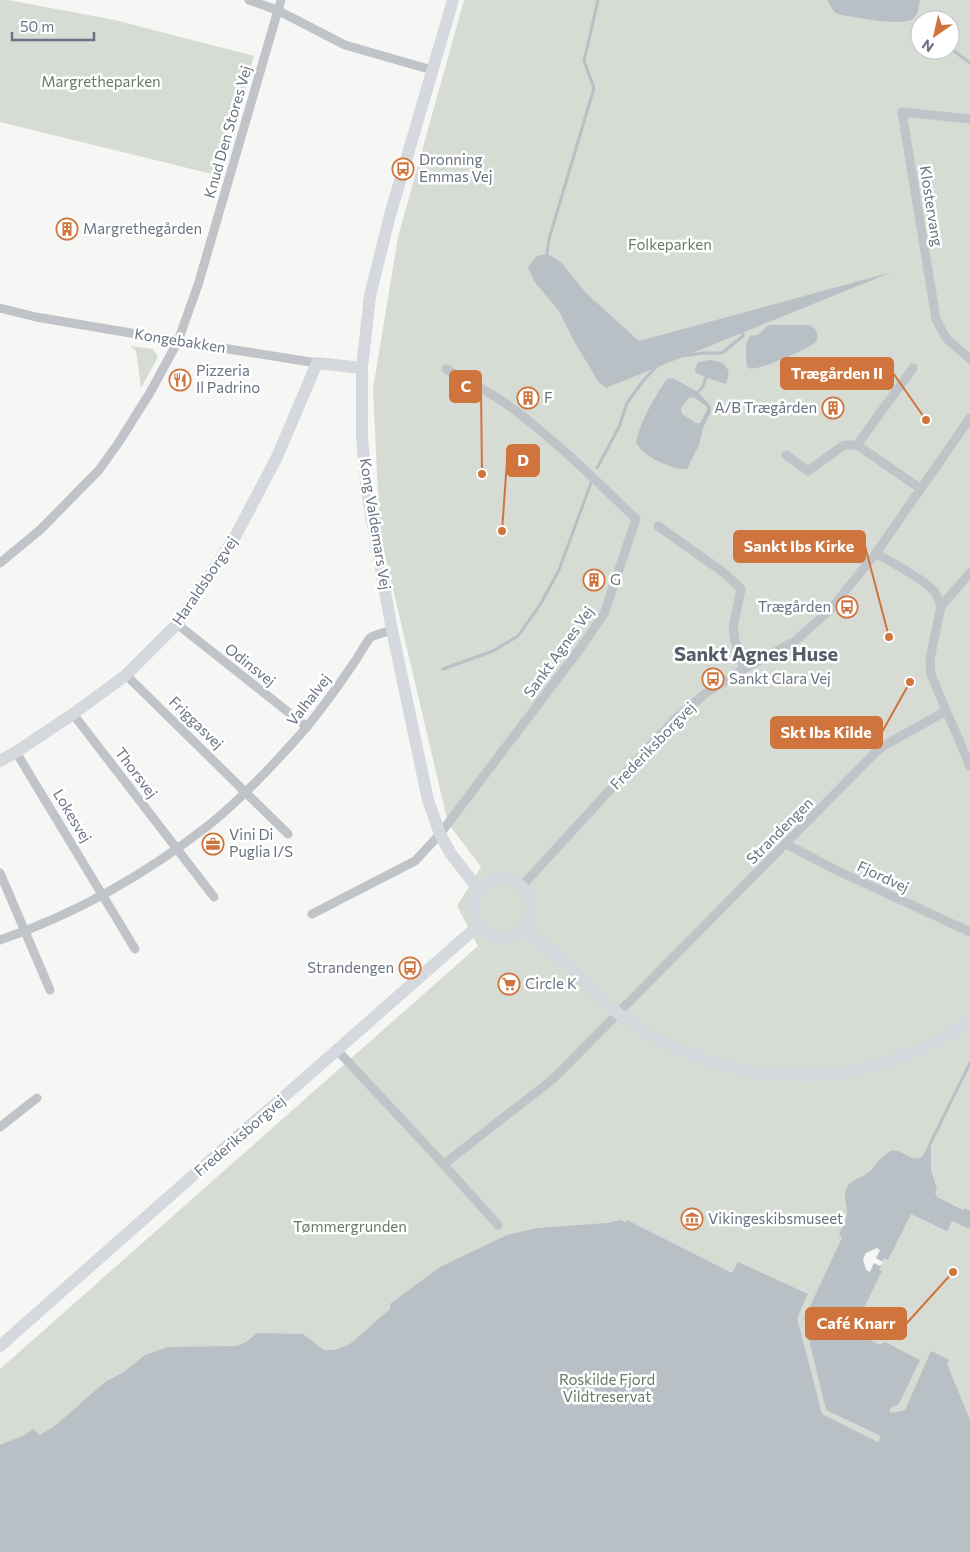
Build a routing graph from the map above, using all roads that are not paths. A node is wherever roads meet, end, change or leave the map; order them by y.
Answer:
1 (249, 0) edge
2 (281, 0) edge
3 (452, 0) edge
4 (278, 10) junction
5 (432, 70) junction
6 (970, 118) edge
7 (0, 308) edge
8 (178, 341) junction
9 (970, 359) edge
10 (317, 363) junction
11 (362, 368) junction
12 (913, 368) dead end
13 (446, 369) dead end
14 (970, 418) edge
15 (857, 445) junction
16 (786, 455) dead end
17 (921, 489) junction
18 (658, 526) dead end
19 (876, 553) junction
20 (0, 563) edge
21 (970, 573) edge
22 (941, 606) junction
23 (177, 624) junction
24 (392, 630) junction
25 (744, 669) junction
26 (126, 675) junction
27 (946, 711) junction
28 (73, 714) junction
29 (306, 727) junction
30 (16, 752) junction
31 (0, 761) edge
32 (970, 766) edge
33 (246, 791) junction
34 (288, 834) dead end
35 (440, 834) junction
36 (786, 844) junction
37 (177, 849) junction
38 (0, 873) edge
39 (521, 887) junction
40 (480, 891) junction
41 (103, 894) junction
42 (214, 897) dead end
43 (312, 914) dead end
44 (479, 925) junction
45 (524, 927) junction
46 (26, 931) junction
47 (970, 932) edge
48 (0, 940) edge
49 (135, 950) dead end
50 (50, 990) dead end
51 (618, 1013) junction
52 (970, 1022) edge
53 (337, 1050) junction
54 (38, 1098) dead end
55 (0, 1127) edge
56 (444, 1164) junction
57 (498, 1225) dead end
58 (0, 1346) edge

1 - 4 street
2 - 4 street, Knud Den Stores Vej
3 - 5 main road, Kong Valdemars Vej
4 - 5 street
4 - 8 street, Knud Den Stores Vej
5 - 11 main road, Kong Valdemars Vej
6 - 9 street, Klostervang
7 - 8 street, Kongebakken
8 - 10 street, Kongebakken
8 - 20 street, Knud Den Stores Vej
10 - 11 main road, Kongebakken
10 - 23 main road, Haraldsborgvej
11 - 24 main road, Kong Valdemars Vej
12 - 15 street
13 - 35 street, Sankt Agnes Vej
14 - 17 street, Frederiksborgvej
15 - 16 street
15 - 17 street
17 - 19 street, Frederiksborgvej
18 - 25 street
19 - 22 street
19 - 25 street, Frederiksborgvej
21 - 22 street
22 - 27 street
23 - 26 main road, Haraldsborgvej
23 - 29 street, Odinsvej
24 - 29 street, Valhalvej
24 - 35 main road, Kong Valdemars Vej
25 - 39 street, Frederiksborgvej
26 - 28 main road, Haraldsborgvej
26 - 33 street, Friggasvej
27 - 32 street
27 - 36 street, Strandengen
28 - 30 main road, Haraldsborgvej
28 - 37 street, Thorsvej
29 - 33 street, Valhalvej
30 - 31 main road, Haraldsborgvej
30 - 41 street, Lokesvej
33 - 34 street
33 - 37 street, Valhalvej
35 - 40 main road, Kong Valdemars Vej
35 - 43 street, Sankt Agnes Vej
36 - 47 street, Fjordvej
36 - 51 street, Strandengen
37 - 41 street, Valhalvej
37 - 42 street
38 - 46 street
39 - 40 main road
39 - 45 main road
40 - 44 main road
41 - 46 street, Valhalvej
41 - 49 street
44 - 45 main road
44 - 53 main road, Frederiksborgvej
45 - 51 main road
46 - 48 street, Valhalvej
46 - 50 street
51 - 52 main road
51 - 56 street, Strandengen
53 - 56 street
53 - 58 main road, Frederiksborgvej
54 - 55 street
56 - 57 street

